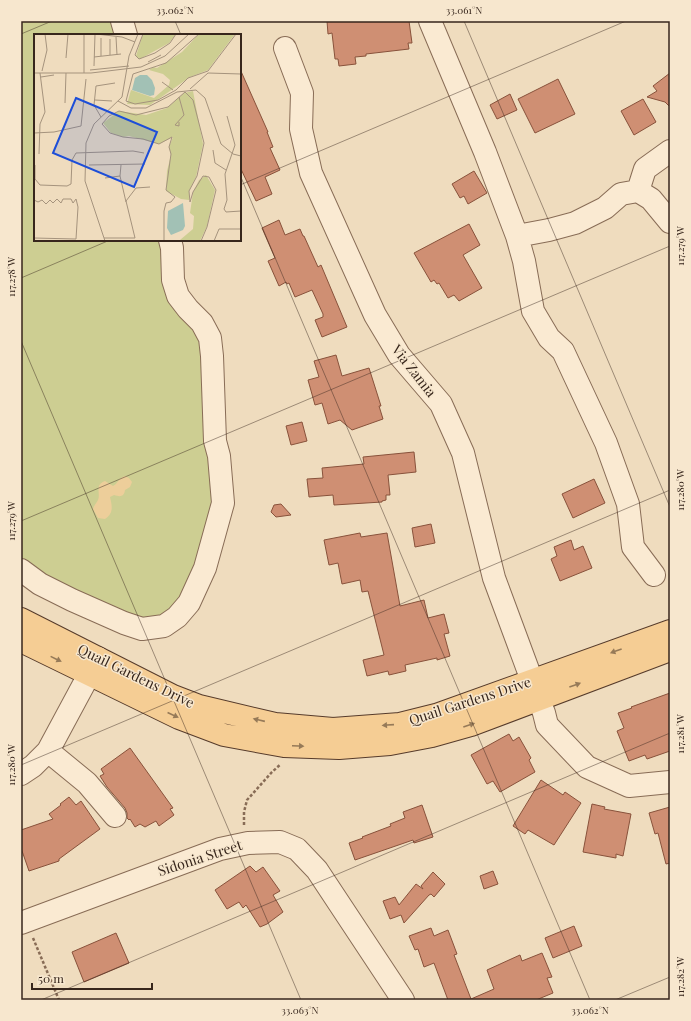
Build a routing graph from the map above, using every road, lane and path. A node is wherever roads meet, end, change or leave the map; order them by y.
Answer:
1 (122, 21) edge
2 (430, 21) edge
3 (126, 34) edge
4 (285, 48) dead end
5 (670, 151) edge
6 (638, 191) junction
7 (670, 222) edge
8 (518, 236) junction
9 (170, 241) edge
10 (21, 570) edge
11 (654, 575) dead end
12 (21, 619) edge
13 (670, 632) edge
14 (21, 641) edge
15 (670, 650) edge
16 (94, 666) junction
17 (535, 690) junction
18 (48, 752) junction
19 (283, 762) dead end
20 (21, 774) edge
21 (670, 782) edge
22 (115, 816) dead end
23 (248, 842) junction
24 (24, 923) edge
25 (59, 1000) edge
26 (403, 1000) edge

1 - 3 street
2 - 8 street
4 - 17 street, Via Zamia
5 - 6 street
6 - 7 street
6 - 8 street
8 - 11 street
9 - 10 street
12 - 16 main road, Quail Gardens Drive
13 -> 17 main road, Quail Gardens Drive
14 -> 16 main road, Quail Gardens Drive
17 -> 15 main road, Quail Gardens Drive
16 - 17 main road, Quail Gardens Drive
16 - 18 street
17 - 21 street, Via Zamia
18 - 20 street
18 - 22 street
19 - 23 path
23 - 24 street, Sidonia Street
23 - 26 street, Sidonia Street
24 - 25 path

